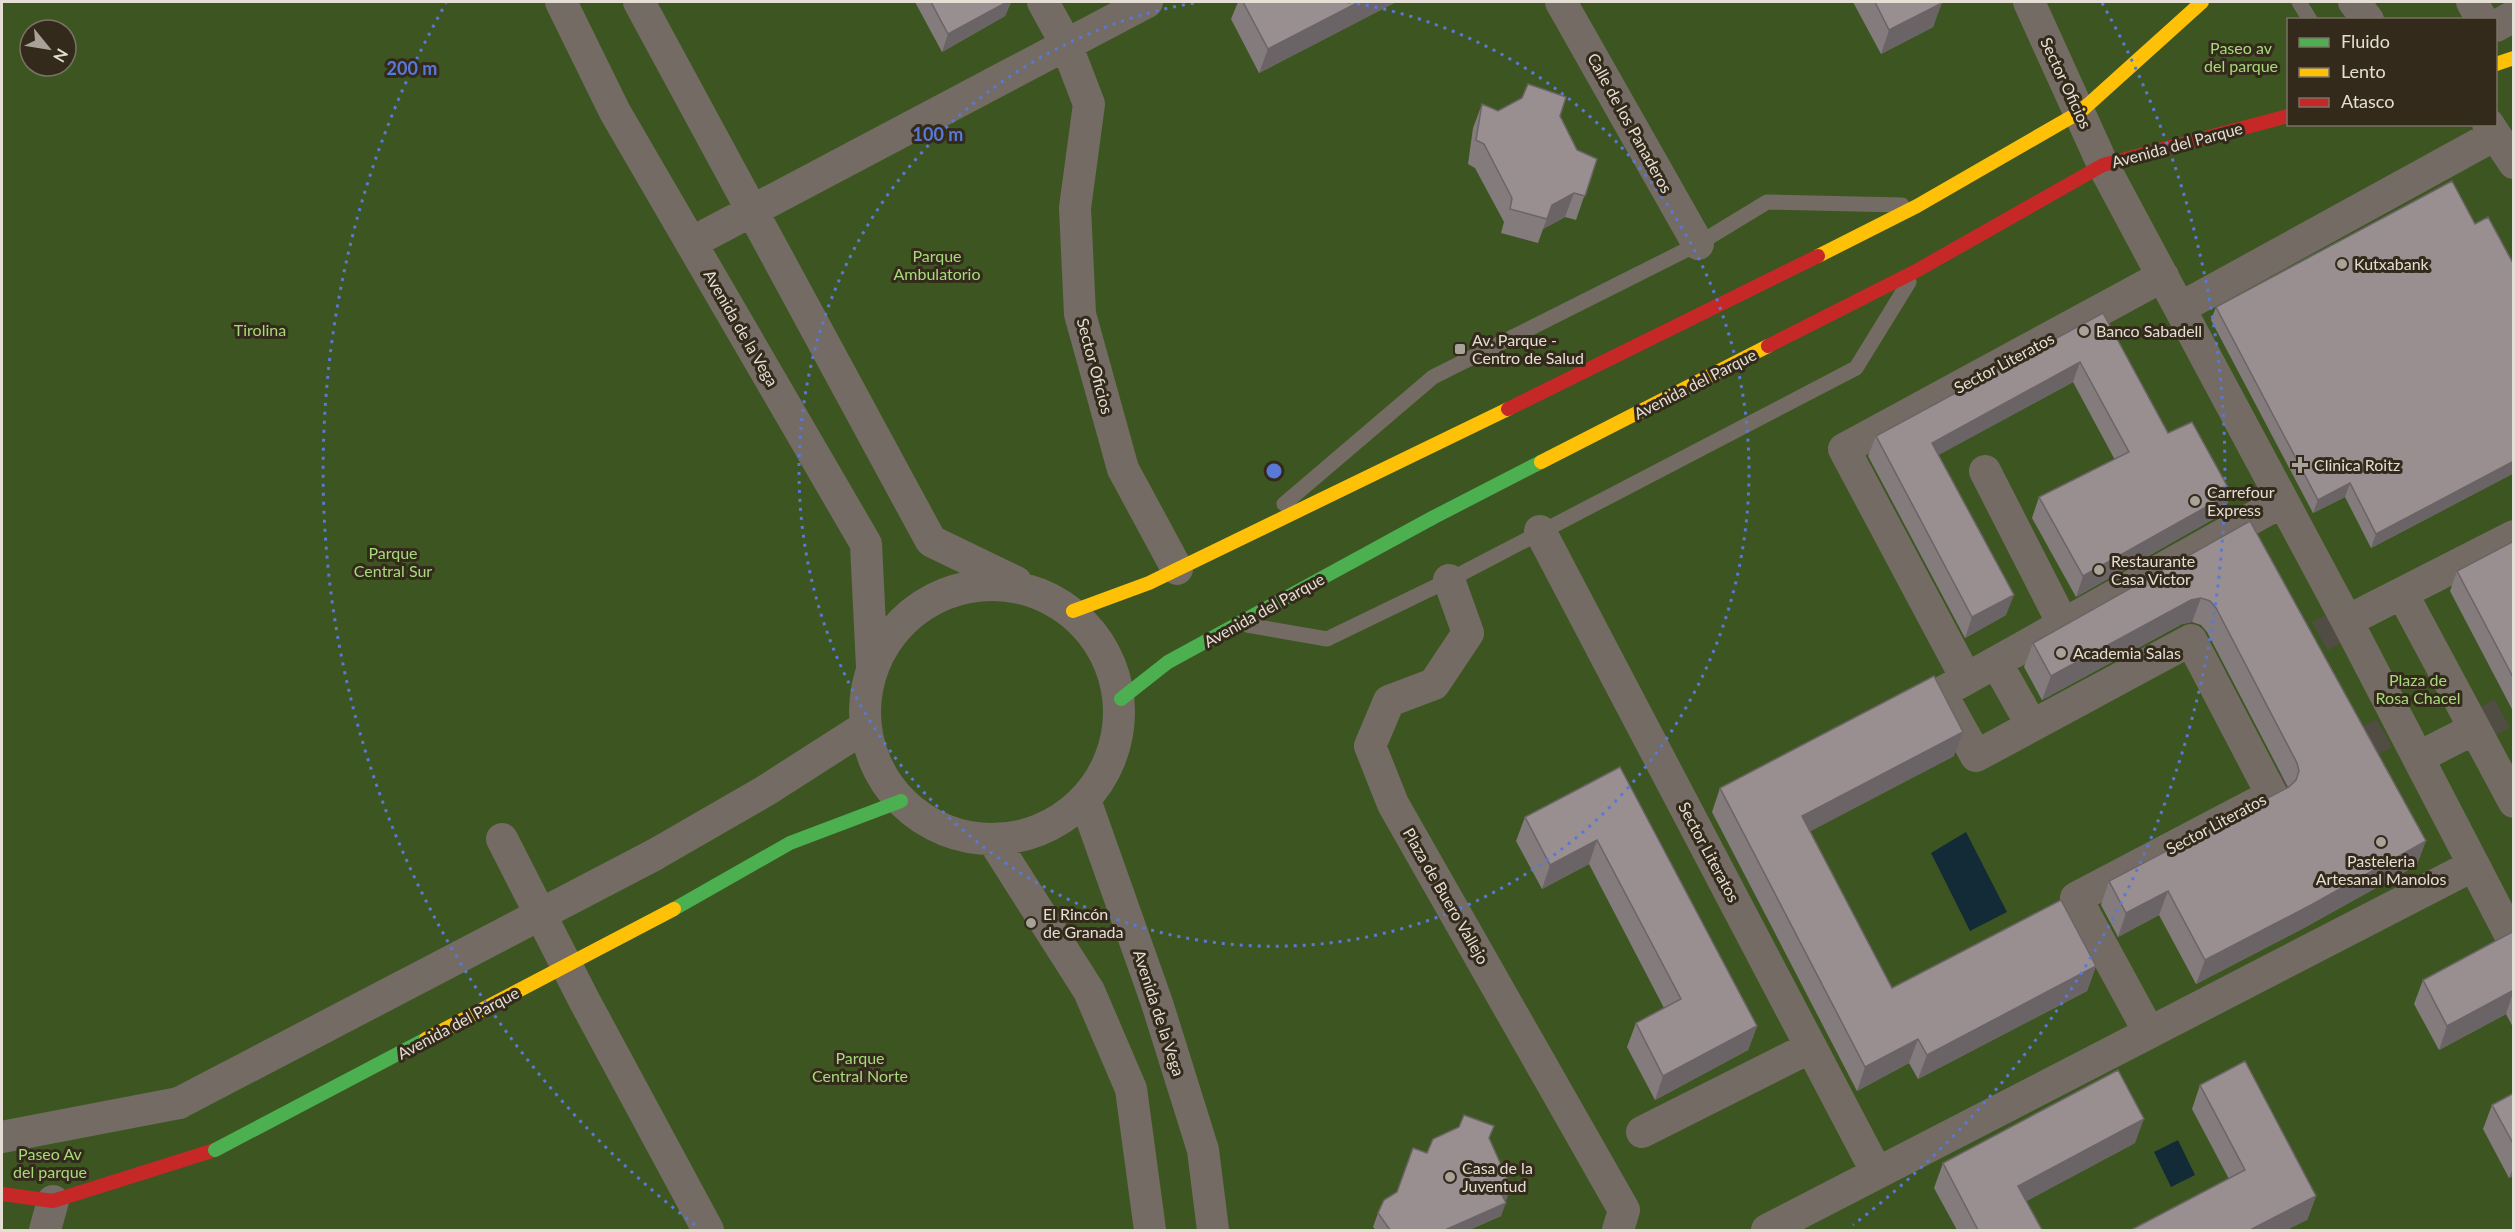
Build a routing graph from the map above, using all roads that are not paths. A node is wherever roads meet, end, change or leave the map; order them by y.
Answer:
1 (561, 2) edge
2 (639, 2) edge
3 (1043, 2) edge
4 (1147, 2) edge
5 (1561, 2) edge
6 (2029, 2) edge
7 (2202, 2) edge
8 (2299, 2) edge
9 (2354, 2) edge
10 (2472, 2) edge
11 (2514, 16) edge
12 (2309, 18) edge
13 (2366, 18) edge
14 (2481, 18) edge
15 (2497, 25) edge
16 (1066, 44) junction
17 (2514, 58) edge
18 (2497, 64) edge
19 (2080, 112) junction
20 (2287, 117) edge
21 (2491, 130) edge
22 (2514, 163) edge
23 (2103, 165) junction
24 (1917, 206) junction
25 (753, 210) junction
26 (691, 243) junction
27 (1698, 244) junction
28 (1916, 271) junction
29 (2163, 276) junction
30 (2180, 308) junction
31 (1985, 471) dead end
32 (2283, 501) junction
33 (1540, 531) junction
34 (1250, 533) junction
35 (2514, 536) edge
36 (1177, 569) junction
37 (1449, 580) junction
38 (1022, 585) junction
39 (2402, 593) junction
40 (1073, 611) junction
41 (2348, 621) junction
42 (1241, 624) junction
43 (2063, 624) junction
44 (1996, 662) junction
45 (872, 666) junction
46 (1966, 678) junction
47 (1121, 699) junction
48 (2032, 726) junction
49 (865, 727) junction
50 (2474, 729) junction
51 (2418, 757) junction
52 (1085, 800) junction
53 (901, 801) junction
54 (2514, 802) edge
55 (502, 839) dead end
56 (993, 840) junction
57 (2474, 865) junction
58 (2514, 930) edge
59 (2149, 1032) junction
60 (1811, 1047) junction
61 (1642, 1132) dead end
62 (2, 1137) edge
63 (1877, 1173) junction
64 (2, 1194) edge
65 (53, 1201) junction
66 (1785, 1226) edge
67 (45, 1230) edge
68 (708, 1230) edge
69 (1150, 1230) edge
70 (1214, 1230) edge
71 (1618, 1230) edge

1 - 26 street, Avenida de la Vega
2 - 25 street
3 - 16 street, Sector Oficios
4 - 16 street
5 - 27 street, Calle de los Panaderos
6 - 19 street, Sector Oficios
7 - 19 street
8 - 12 lane
9 - 13 street
10 - 14 street
11 - 15 street
16 - 25 street
16 - 36 street, Sector Oficios
17 - 18 street
19 - 23 street, Sector Oficios
19 - 24 street
20 - 23 street, Avenida del Parque
21 - 22 street
21 - 30 street
23 - 28 street, Avenida del Parque
23 - 29 street
24 - 27 lane
24 - 34 street
25 - 26 street
25 - 38 street
26 - 45 street, Avenida de la Vega
27 - 34 lane
28 - 33 lane
28 - 42 street, Avenida del Parque
29 - 30 street
29 - 46 street, Sector Literatos
30 - 32 street
31 - 43 street
32 - 41 street
32 - 43 street, Sector Literatos
33 - 37 lane
33 - 60 street, Sector Literatos
34 - 36 street
35 - 39 street
36 - 40 street
37 - 42 lane
37 - 71 street, Plaza de Buero Vallejo
38 - 40 street
38 - 45 street
39 - 41 street
39 - 50 street
40 - 47 street
41 - 51 street
42 - 47 street, Avenida del Parque
43 - 44 street, Sector Literatos
44 - 46 street, Sector Literatos
44 - 48 street
45 - 49 street
46 - 48 street, Sector Literatos
47 - 52 street
48 - 59 street, Sector Literatos
49 - 53 street
49 - 62 street, bridge
50 - 51 street
50 - 54 street
51 - 57 street
52 - 56 street
52 - 70 street, Avenida de la Vega
53 - 56 street
53 - 65 street, Avenida del Parque, bridge
55 - 68 street
56 - 69 street
57 - 58 street
57 - 59 street
59 - 63 street
60 - 61 street
60 - 63 street, Sector Literatos
63 - 66 street
64 - 65 street, Avenida del Parque
65 - 67 street

